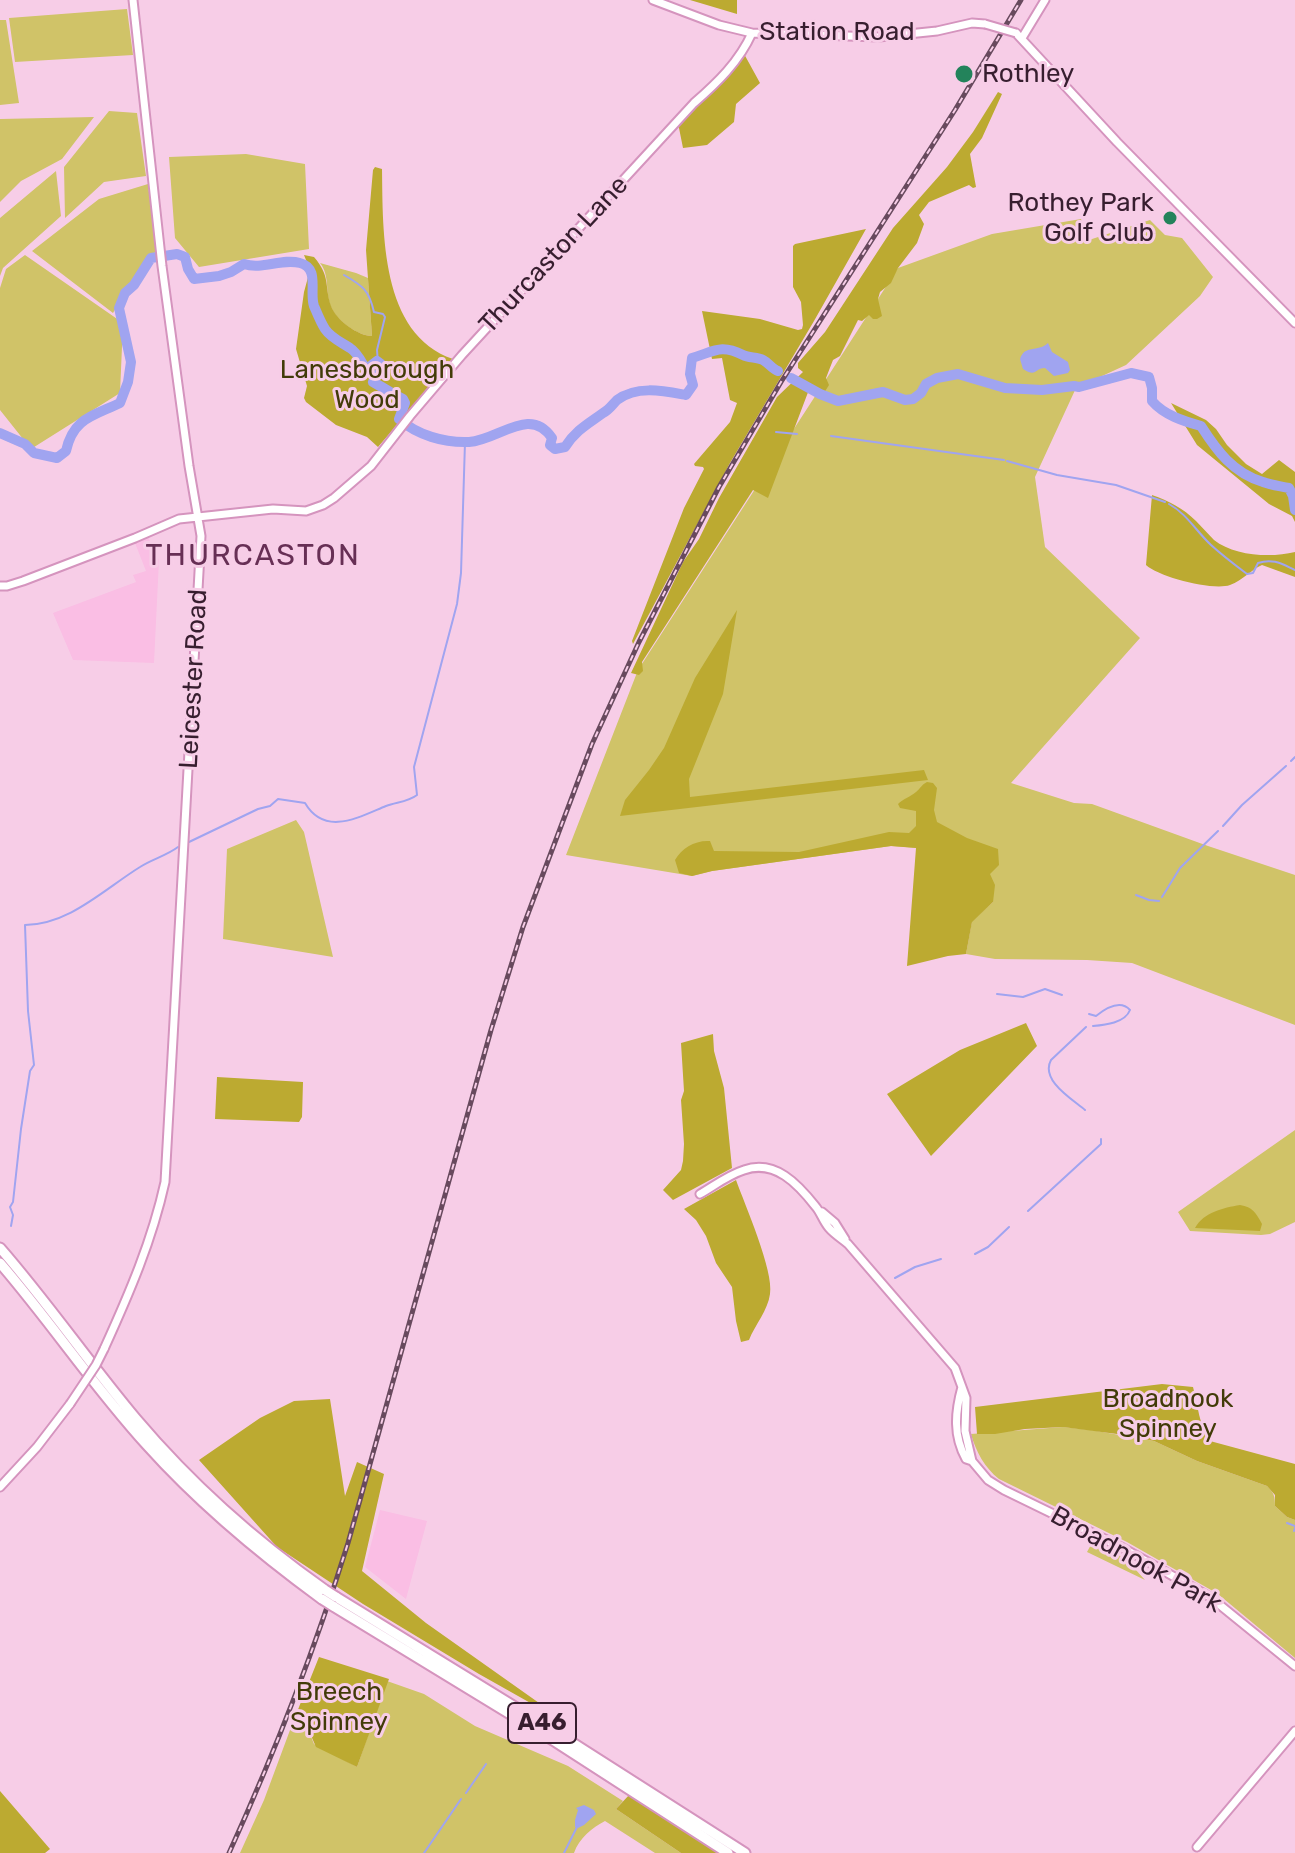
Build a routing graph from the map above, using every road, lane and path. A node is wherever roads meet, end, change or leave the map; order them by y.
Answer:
1 (133, 0) edge
2 (653, 0) edge
3 (1045, 0) edge
4 (752, 33) junction
5 (1019, 36) junction
6 (1295, 323) edge
7 (198, 518) junction
8 (0, 586) edge
9 (700, 1194) dead end
10 (0, 1248) edge
11 (0, 1263) edge
12 (0, 1487) edge
13 (324, 1594) junction
14 (334, 1602) junction
15 (1295, 1666) edge
16 (1295, 1731) edge
17 (1197, 1847) dead end
18 (728, 1853) edge
19 (745, 1853) edge

1 - 7 street, Leicester Road
2 - 4 street, Station Road
3 - 5 street
4 - 5 street, Station Road, bridge
4 - 7 street, Thurcaston Lane
5 - 6 street
7 - 8 street, Thurcaston Lane
7 - 12 street, Leicester Road, bridge
9 - 15 street, Broadnook Park
10 - 13 highway, A46
11 - 13 highway, A46
13 - 14 highway, A46, bridge
14 - 18 highway, A46
14 - 19 highway, A46
16 - 17 street

